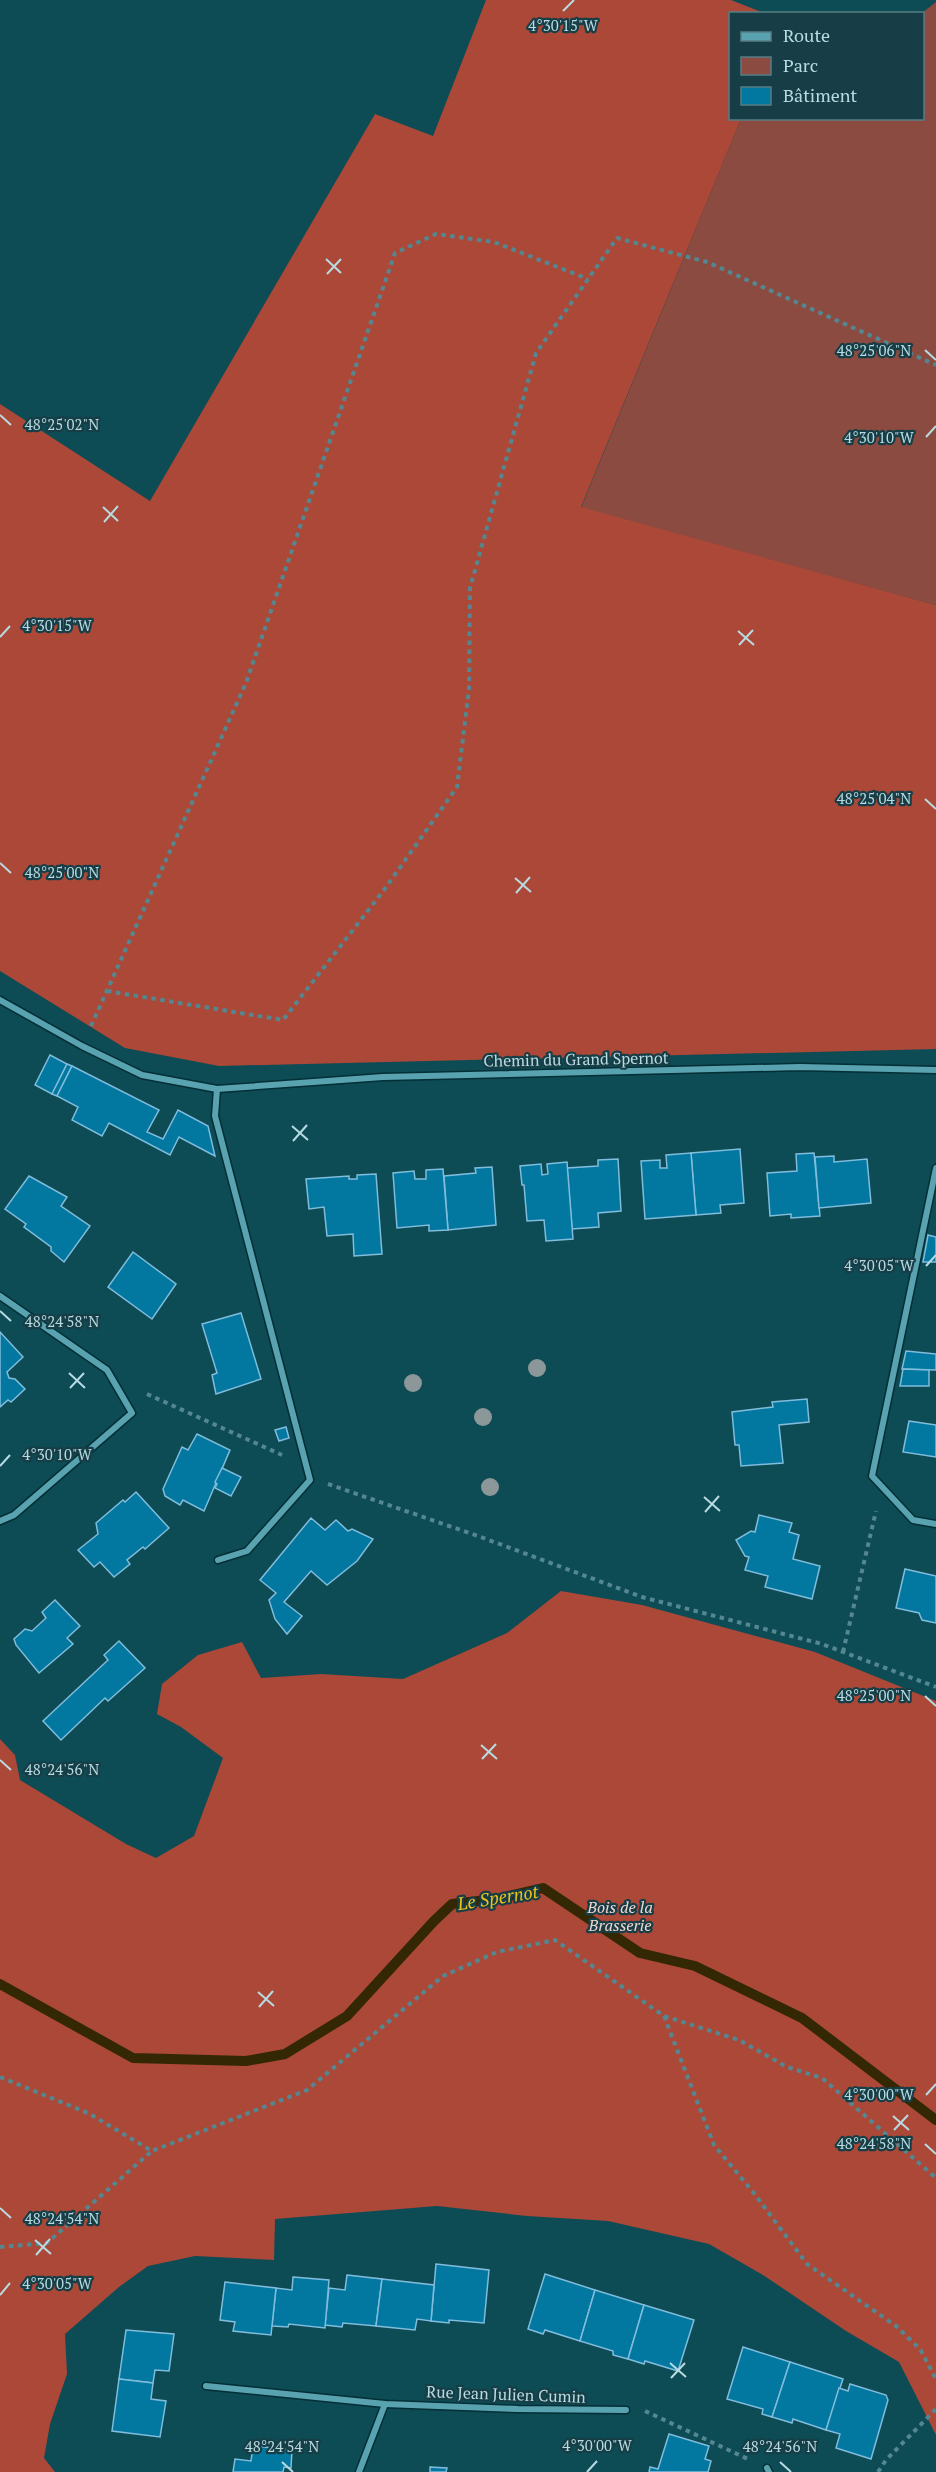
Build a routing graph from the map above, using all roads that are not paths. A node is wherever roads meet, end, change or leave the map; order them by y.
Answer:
1 (0, 1000) edge
2 (936, 1070) edge
3 (217, 1089) junction
4 (936, 1168) edge
5 (0, 1296) edge
6 (0, 1521) edge
7 (936, 1524) edge
8 (218, 1560) dead end
9 (206, 2386) dead end
10 (385, 2404) junction
11 (626, 2410) road end
12 (359, 2472) edge

1 - 3 street, Chemin du Grand Spernot
2 - 3 street, Chemin du Grand Spernot
3 - 8 street
4 - 7 street
5 - 6 street
9 - 10 street, Rue Jean Julien Cumin
10 - 11 street, Rue Jean Julien Cumin
10 - 12 street

